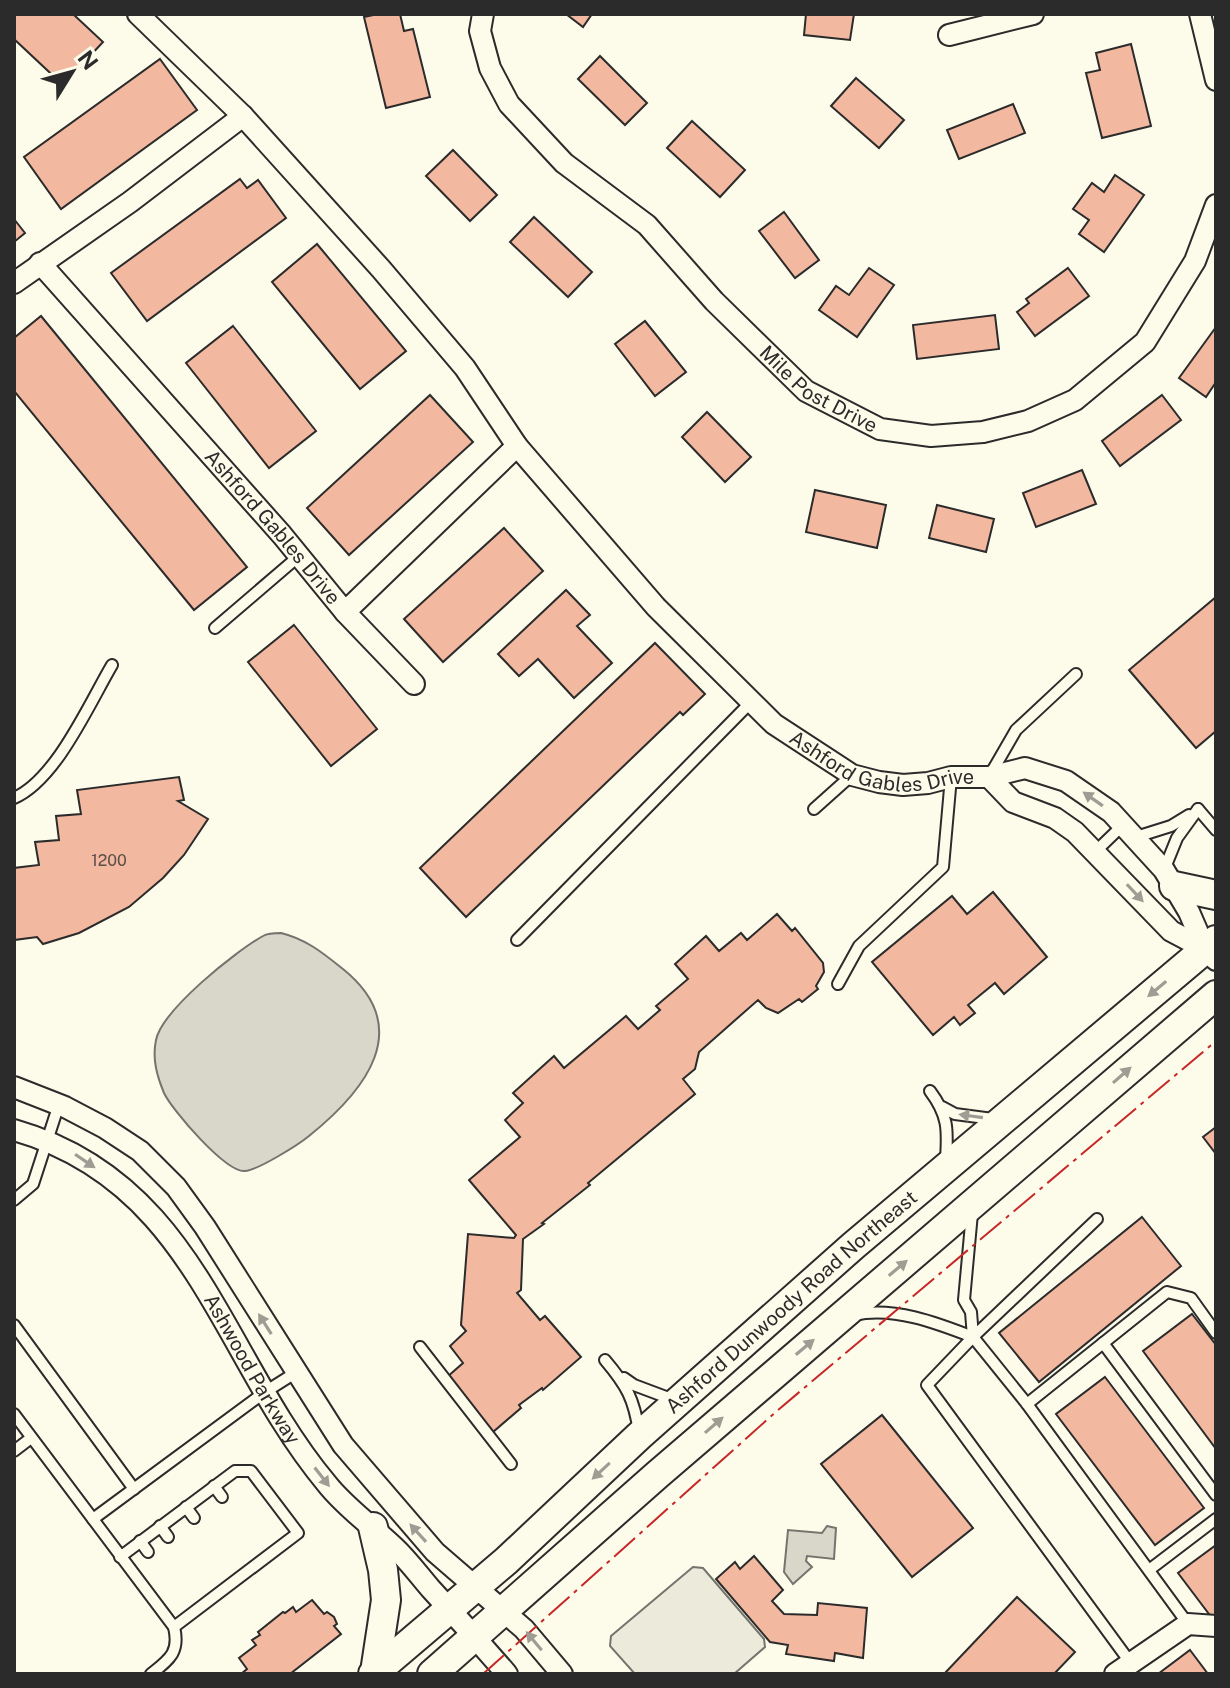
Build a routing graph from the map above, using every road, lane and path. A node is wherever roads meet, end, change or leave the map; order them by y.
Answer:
1 (138, 14) edge
2 (483, 14) edge
3 (1033, 14) edge
4 (1200, 14) edge
5 (949, 35) dead end
6 (1216, 80) edge
7 (243, 116) junction
8 (1216, 205) edge
9 (40, 263) junction
10 (14, 283) edge
11 (517, 446) junction
12 (299, 556) junction
13 (345, 612) junction
14 (215, 628) dead end
15 (112, 665) dead end
16 (1076, 674) dead end
17 (414, 684) dead end
18 (751, 702) junction
19 (852, 775) junction
20 (951, 777) junction
21 (989, 777) junction
22 (14, 798) edge
23 (814, 809) dead end
24 (1198, 809) junction
25 (1130, 830) junction
26 (1216, 830) edge
27 (1096, 851) junction
28 (1169, 878) junction
29 (1216, 895) edge
30 (517, 940) dead end
31 (1212, 949) edge
32 (838, 984) dead end
33 (1216, 995) edge
34 (14, 1087) edge
35 (930, 1091) dead end
36 (59, 1104) junction
37 (942, 1107) junction
38 (1001, 1119) junction
39 (14, 1130) edge
40 (47, 1140) junction
41 (946, 1165) junction
42 (14, 1199) edge
43 (974, 1203) junction
44 (1097, 1219) dead end
45 (838, 1319) junction
46 (14, 1325) edge
47 (1216, 1333) edge
48 (973, 1337) junction
49 (1103, 1343) junction
50 (420, 1347) dead end
51 (605, 1360) dead end
52 (295, 1373) junction
53 (616, 1373) junction
54 (265, 1392) junction
55 (680, 1401) junction
56 (1027, 1404) junction
57 (14, 1414) edge
58 (639, 1436) junction
59 (31, 1438) junction
60 (14, 1451) edge
61 (511, 1464) dead end
62 (214, 1486) junction
63 (134, 1489) junction
64 (1216, 1495) edge
65 (222, 1497) dead end
66 (186, 1507) junction
67 (194, 1518) dead end
68 (93, 1519) junction
69 (1216, 1519) edge
70 (160, 1526) junction
71 (373, 1527) junction
72 (168, 1537) dead end
73 (140, 1541) junction
74 (148, 1552) dead end
75 (120, 1557) junction
76 (1149, 1570) junction
77 (475, 1586) junction
78 (449, 1608) junction
79 (503, 1611) junction
80 (1188, 1624) junction
81 (1216, 1626) edge
82 (174, 1627) junction
83 (474, 1637) junction
84 (1123, 1668) edge
85 (159, 1672) edge
86 (374, 1673) edge
87 (432, 1674) edge
88 (507, 1674) edge
89 (562, 1674) edge

1 - 7 street, Ashford Gables Drive
2 - 8 street, Mile Post Drive
3 - 5 street
4 - 6 street
7 - 9 street
7 - 11 street, Ashford Gables Drive
9 - 10 street
9 - 12 street, Ashford Gables Drive
11 - 13 street, Ashford Gables Drive
11 - 18 street, Ashford Gables Drive
12 - 13 street, Ashford Gables Drive
12 - 14 lane
13 - 17 street
15 - 22 lane
16 - 21 lane
18 - 19 street, Ashford Gables Drive
18 - 30 lane
19 - 20 street, Ashford Gables Drive
19 - 23 lane
20 - 21 street, Ashford Gables Drive
20 - 32 lane
25 -> 21 street, Ashford Gables Drive
21 - 27 street, Ashford Gables Drive
24 - 25 lane
24 - 26 lane
24 - 28 lane
25 - 27 lane
25 - 28 street, Ashford Gables Drive
27 -> 31 street, Ashford Gables Drive
28 - 29 main road
28 - 31 street, Ashford Gables Drive
31 -> 38 main road, Ashford Dunwoody Road Northeast
43 -> 33 main road, Ashford Dunwoody Road Northeast
34 - 36 street, Ashwood Parkway
35 - 37 lane
36 - 40 lane
52 -> 36 street, Ashwood Parkway
38 -> 37 lane
37 - 41 lane
38 - 41 main road, Ashford Dunwoody Road Northeast
39 - 40 street, Ashwood Parkway
40 - 42 lane
40 -> 54 street, Ashwood Parkway
41 - 55 main road, Ashford Dunwoody Road Northeast
45 -> 43 main road, Ashford Dunwoody Road Northeast
43 - 48 lane
44 - 48 lane
45 - 48 lane
79 -> 45 main road, Ashford Dunwoody Road Northeast
46 - 63 lane
47 - 49 lane
48 - 56 lane
48 - 84 lane
49 - 56 lane
49 - 64 lane
50 - 61 lane
51 - 53 lane
52 - 54 lane
77 -> 52 street, Ashwood Parkway
53 - 55 lane
53 - 58 lane
54 - 63 lane
54 -> 71 street, Ashwood Parkway
55 - 58 main road, Ashford Dunwoody Road Northeast
56 - 76 lane
57 - 59 lane
58 -> 77 main road, Ashford Dunwoody Road Northeast
59 - 60 lane
59 - 68 lane
62 - 65 lane
62 - 66 lane
62 - 82 lane
63 - 68 lane
66 - 67 lane
66 - 70 lane
68 - 75 lane
69 - 76 lane
70 - 72 lane
70 - 73 lane
71 - 78 street, Ashwood Parkway
71 - 86 main road
73 - 74 lane
73 - 75 lane
75 - 82 lane
76 - 80 lane
77 - 78 main road, Ashford Dunwoody Road Northeast
77 - 79 street, Ashwood Parkway
78 - 83 street, Ashwood Parkway
78 - 86 main road, Ashford Dunwoody Road Northeast
79 - 83 main road, Ashford Dunwoody Road Northeast
89 -> 79 street, Ashwood Parkway
80 - 81 street
80 - 84 street
82 - 85 lane
83 - 87 main road, Ashford Dunwoody Road Northeast
83 - 88 street, Ashwood Parkway

